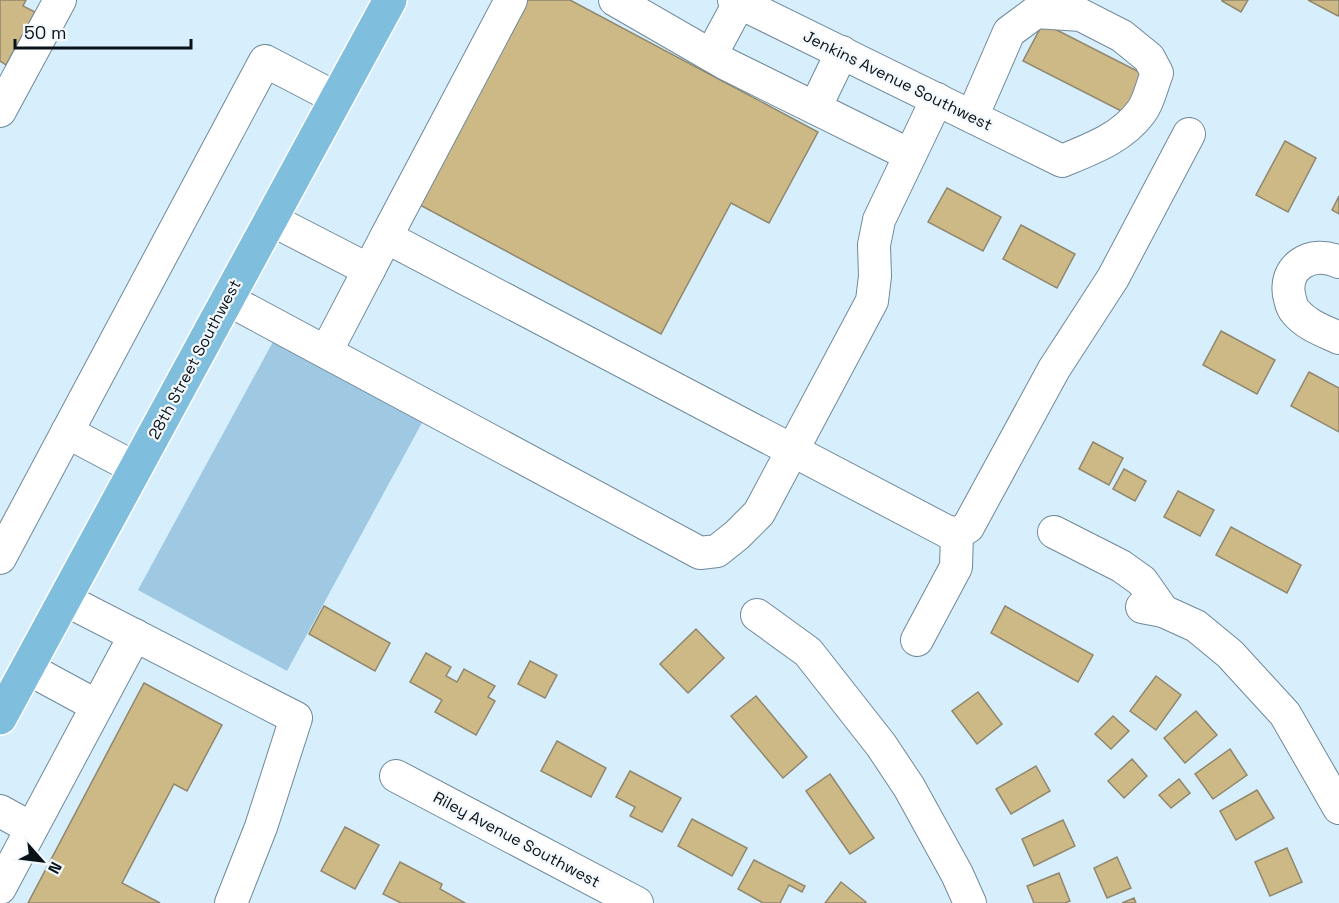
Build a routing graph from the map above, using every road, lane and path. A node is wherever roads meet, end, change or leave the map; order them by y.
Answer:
1 (60, 0) edge
2 (390, 0) edge
3 (512, 0) edge
4 (615, 0) edge
5 (736, 1) edge
6 (842, 52) junction
7 (711, 55) junction
8 (336, 98) junction
9 (937, 99) junction
10 (815, 108) junction
11 (0, 111) edge
12 (972, 117) junction
13 (1190, 134) dead end
14 (910, 155) junction
15 (270, 219) junction
16 (387, 237) junction
17 (1339, 262) edge
18 (369, 270) junction
19 (227, 299) junction
20 (1339, 338) edge
21 (326, 352) junction
22 (67, 432) junction
23 (792, 449) junction
24 (135, 468) junction
25 (1054, 532) dead end
26 (957, 534) junction
27 (0, 558) edge
28 (64, 599) junction
29 (757, 615) dead end
30 (135, 635) junction
31 (917, 640) dead end
32 (27, 668) junction
33 (97, 706) junction
34 (0, 718) edge
35 (396, 776) dead end
36 (1339, 808) edge
37 (0, 812) edge
38 (31, 828) junction
39 (1, 884) edge
40 (231, 903) edge
41 (638, 903) edge
42 (970, 903) edge

1 - 11 street
2 - 8 main road, 28th Street Southwest
3 - 16 street
4 - 7 street
5 - 6 street, Jenkins Avenue Southwest
5 - 7 street
6 - 9 street, Jenkins Avenue Southwest
6 - 10 street
7 - 10 street
8 - 15 main road, 28th Street Southwest
8 - 22 street
9 - 12 street, Jenkins Avenue Southwest
9 - 14 street
10 - 14 street
12 - 12 street, Jenkins Avenue Southwest
13 - 26 street
14 - 23 street
15 - 18 street
15 - 19 main road, 28th Street Southwest
16 - 18 street
16 - 23 street
17 - 20 street
18 - 21 street
19 - 21 street
19 - 24 main road, 28th Street Southwest
21 - 23 street
22 - 24 street
22 - 27 street
23 - 26 street
24 - 28 main road, 28th Street Southwest
25 - 36 street
26 - 31 street
28 - 30 street
28 - 32 main road, 28th Street Southwest
29 - 42 street
30 - 33 street
30 - 40 street
32 - 33 street
32 - 34 main road, 28th Street Southwest
33 - 38 street
35 - 41 street, Riley Avenue Southwest
37 - 38 street
38 - 39 street

